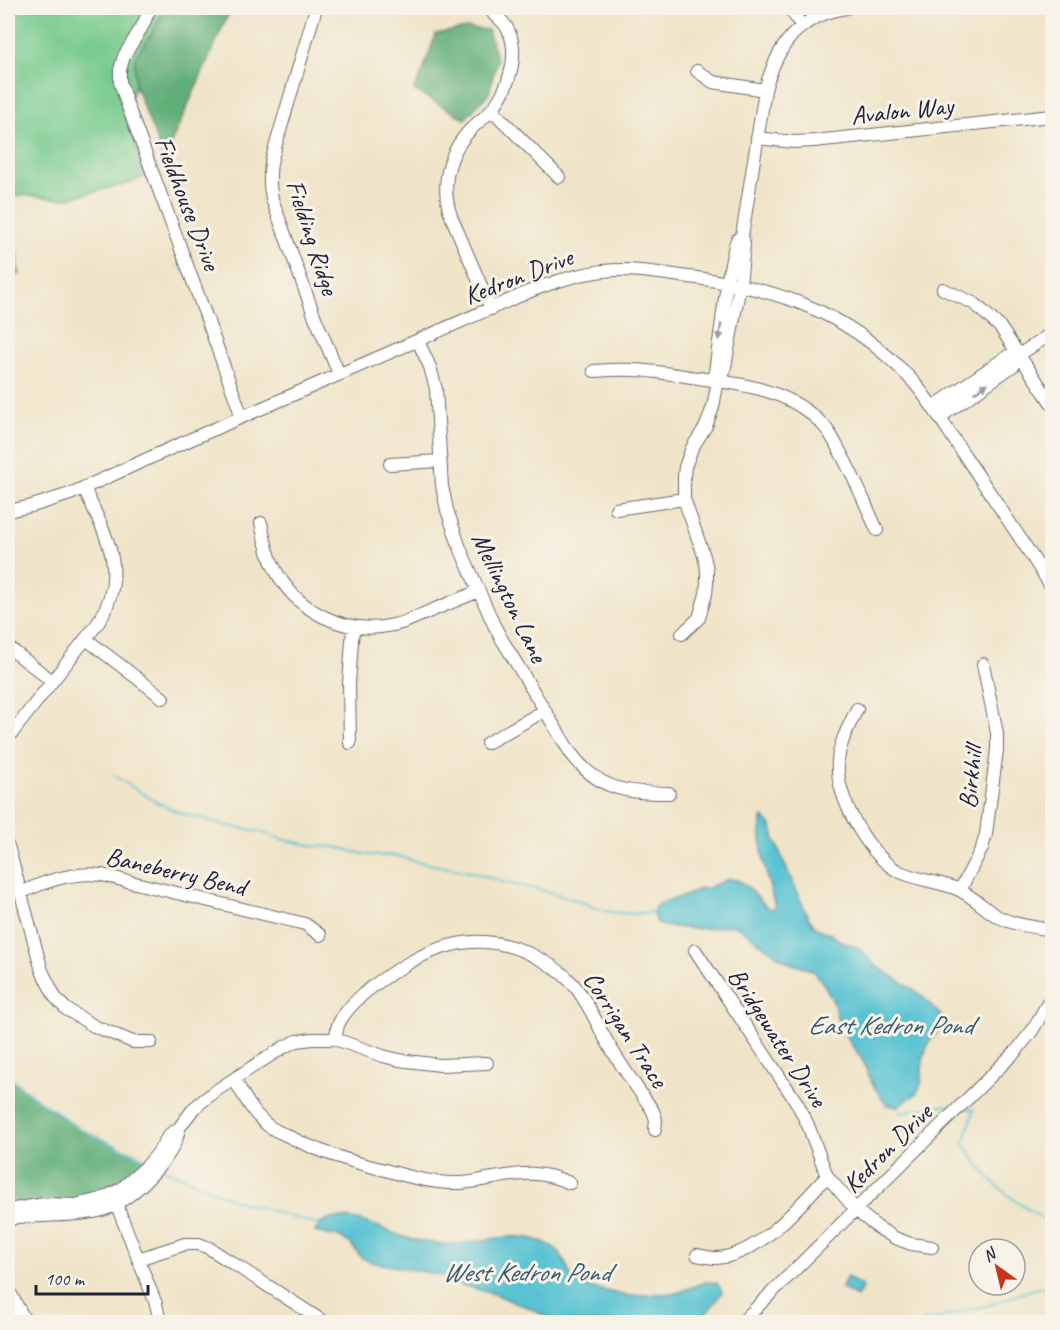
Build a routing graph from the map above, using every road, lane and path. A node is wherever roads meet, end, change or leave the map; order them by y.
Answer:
1 (150, 8) edge
2 (316, 8) edge
3 (789, 8) edge
4 (846, 8) edge
5 (494, 15) dead end
6 (802, 26) junction
7 (697, 71) dead end
8 (765, 90) junction
9 (492, 110) junction
10 (1053, 116) edge
11 (757, 138) junction
12 (559, 177) dead end
13 (742, 236) junction
14 (727, 283) junction
15 (740, 285) junction
16 (944, 289) dead end
17 (491, 309) junction
18 (1053, 333) edge
19 (418, 341) junction
20 (1019, 356) junction
21 (594, 371) dead end
22 (339, 374) junction
23 (718, 380) junction
24 (1053, 404) edge
25 (936, 412) junction
26 (242, 417) junction
27 (440, 461) junction
28 (390, 464) dead end
29 (84, 488) junction
30 (684, 499) junction
31 (616, 509) dead end
32 (8, 511) edge
33 (261, 523) dead end
34 (878, 530) dead end
35 (1053, 588) edge
36 (479, 591) junction
37 (354, 627) junction
38 (682, 634) dead end
39 (86, 639) junction
40 (8, 647) edge
41 (982, 664) dead end
42 (52, 681) junction
43 (163, 698) dead end
44 (857, 709) dead end
45 (544, 711) junction
46 (8, 738) edge
47 (350, 743) dead end
48 (487, 743) dead end
49 (669, 793) dead end
50 (8, 846) edge
51 (960, 890) junction
52 (21, 892) junction
53 (1053, 930) edge
54 (320, 935) dead end
55 (695, 950) dead end
56 (1053, 996) edge
57 (335, 1039) junction
58 (151, 1042) dead end
59 (487, 1063) dead end
60 (234, 1079) junction
61 (655, 1130) dead end
62 (827, 1176) junction
63 (570, 1183) dead end
64 (114, 1199) junction
65 (8, 1210) edge
66 (52, 1210) junction
67 (856, 1210) junction
68 (8, 1221) edge
69 (932, 1247) dead end
70 (697, 1255) dead end
71 (138, 1258) junction
72 (8, 1279) edge
73 (10, 1302) edge
74 (14, 1323) edge
75 (24, 1323) edge
76 (160, 1323) edge
77 (324, 1323) edge
78 (742, 1323) edge

1 - 26 street, Fieldhouse Drive
2 - 22 street, Fielding Ridge
3 - 6 street
4 - 6 street
5 - 9 street
6 - 8 street
7 - 8 street
8 - 11 street
9 - 12 street
9 - 17 street
10 - 11 street, Avalon Way
11 - 13 street
13 - 14 street
13 - 15 street
14 - 15 street, Kedron Drive
14 - 17 street, Kedron Drive
14 -> 23 street
15 - 23 street
15 - 25 street, Kedron Drive
16 - 20 street
17 - 19 street, Kedron Drive
18 - 20 street
19 - 22 street, Kedron Drive
19 - 27 street, Mellington Lane
20 - 24 street
20 - 25 street
21 - 23 street
22 - 26 street, Kedron Drive
23 - 30 street
23 - 34 street
25 - 35 street, Kedron Drive
26 - 29 street, Kedron Drive
27 - 28 street
27 - 36 street, Mellington Lane
29 - 32 street, Kedron Drive
29 - 39 street
30 - 31 street
30 - 38 street
33 - 37 street
36 - 37 street
36 - 45 street, Mellington Lane
37 - 47 street
39 - 42 street
39 - 43 street
40 - 42 street
41 - 51 street, Birkhill
42 - 46 street
44 - 51 street
45 - 48 street
45 - 49 street, Mellington Lane
50 - 52 street
51 - 53 street
52 - 54 street, Baneberry Bend
52 - 58 street
55 - 62 street, Bridgewater Drive
56 - 67 street, Kedron Drive
57 - 59 street
57 - 60 street
57 - 61 street, Corrigan Trace
60 - 63 street
60 - 64 street
62 - 67 street, Bridgewater Drive
62 - 70 street
64 - 66 street
64 - 71 street
65 - 66 street
66 - 68 street
67 - 69 street, Bridgewater Drive
67 - 78 street, Kedron Drive
71 - 76 street
71 - 77 street
72 - 73 main road
73 - 74 main road
73 - 75 main road

